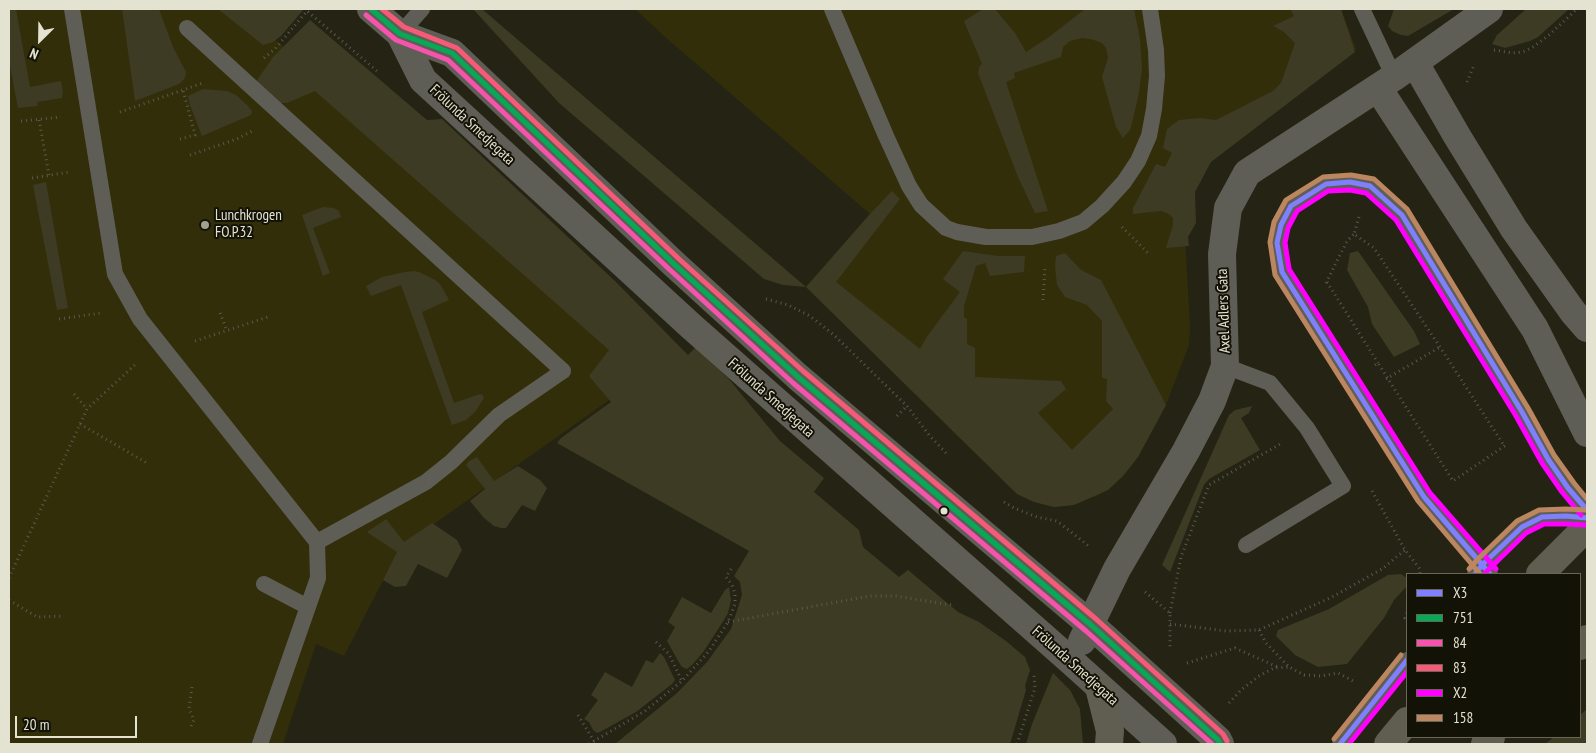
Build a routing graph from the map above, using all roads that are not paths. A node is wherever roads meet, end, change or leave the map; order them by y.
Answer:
1 (72, 9) edge
2 (371, 9) edge
3 (422, 9) edge
4 (832, 9) edge
5 (1150, 9) edge
6 (1362, 9) edge
7 (1489, 9) edge
8 (187, 28) dead end
9 (400, 34) junction
10 (1396, 76) junction
11 (1587, 328) edge
12 (1534, 329) junction
13 (1225, 366) junction
14 (1587, 393) edge
15 (1587, 433) edge
16 (1587, 510) edge
17 (1587, 518) edge
18 (1587, 527) edge
19 (317, 542) junction
20 (1246, 545) dead end
21 (1483, 571) edge
22 (1541, 573) edge
23 (264, 584) dead end
24 (308, 607) junction
25 (1091, 625) junction
26 (1406, 661) edge
27 (1072, 662) junction
28 (1099, 687) junction
29 (1406, 723) edge
30 (260, 744) edge
31 (1109, 744) edge
32 (1163, 744) edge
33 (1220, 744) edge
34 (1340, 744) edge
35 (1388, 744) edge

1 - 19 lane
2 - 9 street, Frölunda Smedjegata
3 - 9 lane
4 - 5 lane
6 - 10 lane
7 - 10 street, Axel Adlers Gata
8 - 19 lane
9 - 25 street, Frölunda Smedjegata
9 - 27 street, Frölunda Smedjegata
10 - 11 street
10 - 12 street
10 - 13 street, Axel Adlers Gata
12 - 14 street
12 - 15 street
13 - 20 lane
13 - 25 street, Axel Adlers Gata
16 - 21 lane
17 - 21 lane
18 - 22 main road
19 - 24 lane
23 - 24 lane
24 - 30 lane
25 - 27 street, Axel Adlers Gata
25 - 33 street, Frölunda Smedjegata
26 - 34 lane
27 - 28 street, Frölunda Smedjegata
28 - 31 main road
28 - 32 street, Frölunda Smedjegata
29 - 35 main road

